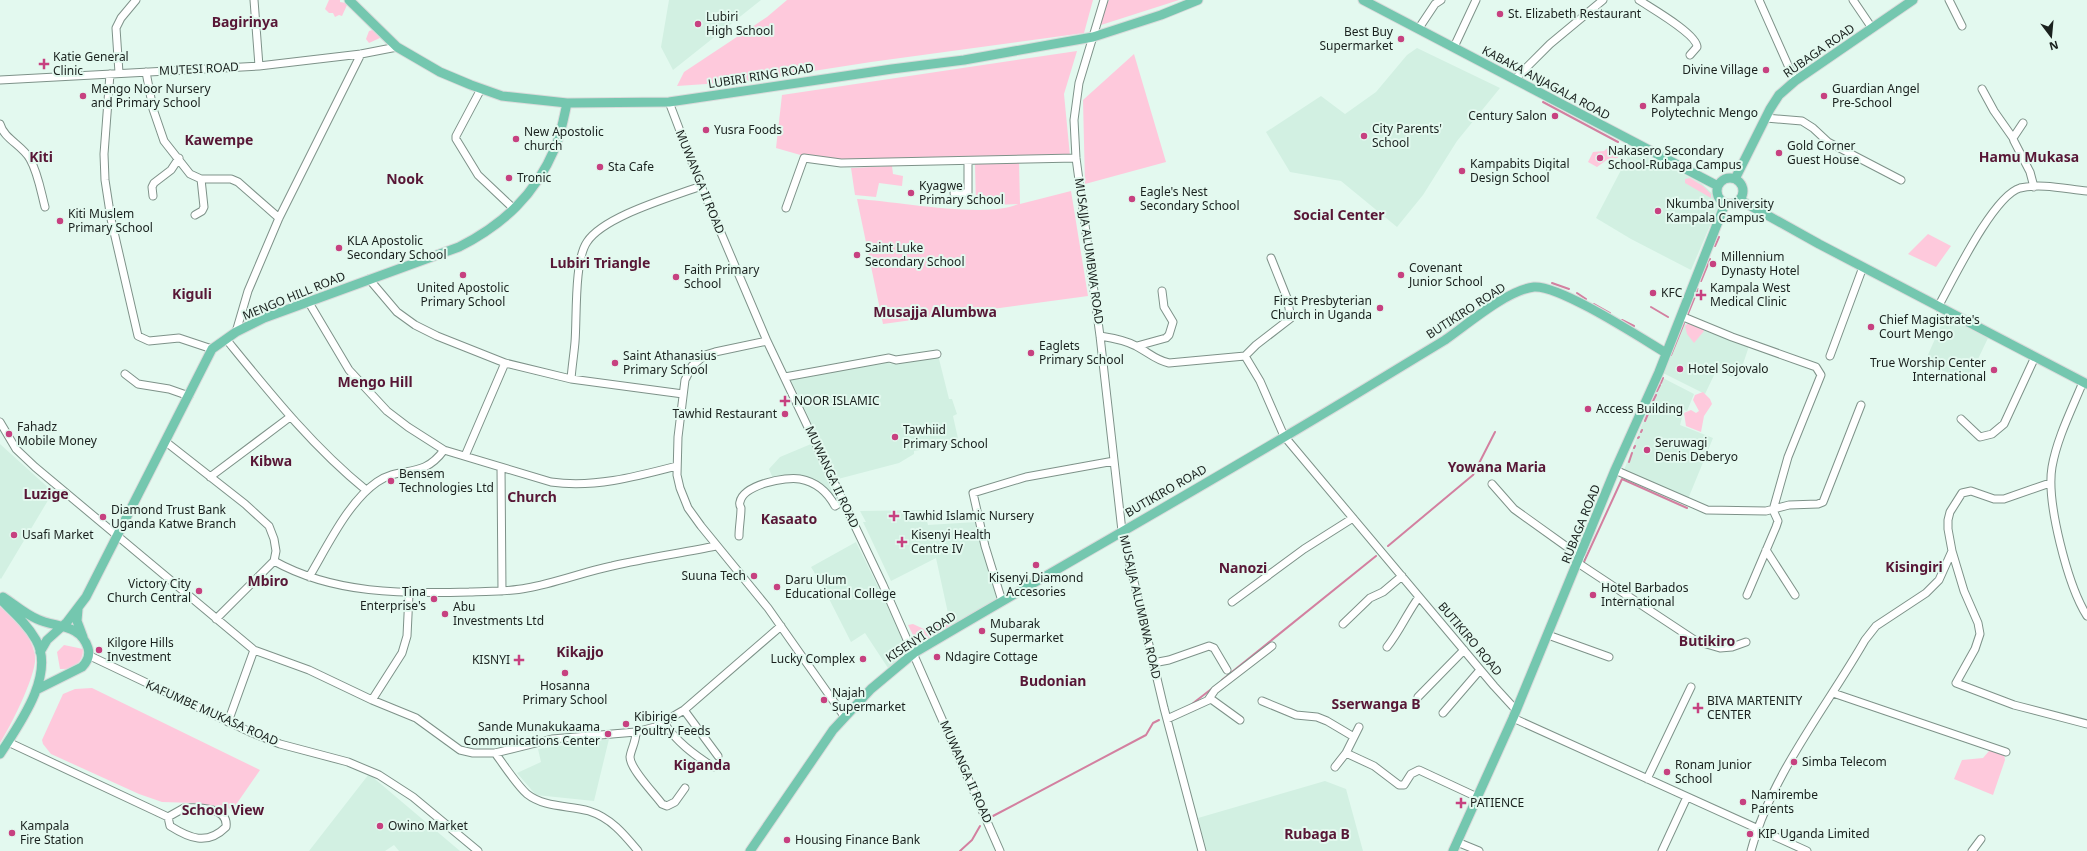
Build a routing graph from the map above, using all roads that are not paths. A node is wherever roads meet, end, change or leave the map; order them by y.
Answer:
1 (136, 0) edge
2 (254, 0) edge
3 (349, 0) edge
4 (1104, 0) edge
5 (1198, 0) edge
6 (1363, 0) edge
7 (1441, 0) edge
8 (1476, 0) edge
9 (1603, 0) edge
10 (1639, 0) edge
11 (1759, 0) edge
12 (1853, 0) edge
13 (1913, 0) edge
14 (1948, 0) edge
15 (1375, 2) edge
16 (1962, 26) dead end
17 (1419, 28) junction
18 (1872, 28) junction
19 (1093, 37) junction
20 (397, 47) junction
21 (1454, 47) junction
22 (361, 54) junction
23 (1690, 55) dead end
24 (259, 66) junction
25 (146, 72) junction
26 (119, 73) junction
27 (110, 74) junction
28 (1515, 79) junction
29 (0, 80) edge
30 (1795, 81) junction
31 (481, 89) junction
32 (1982, 89) dead end
33 (669, 102) junction
34 (568, 103) junction
35 (1766, 118) junction
36 (2023, 123) dead end
37 (0, 124) edge
38 (2013, 138) junction
39 (179, 158) junction
40 (1076, 158) junction
41 (968, 161) junction
42 (201, 179) junction
43 (1735, 179) junction
44 (1901, 180) dead end
45 (701, 186) junction
46 (1718, 186) junction
47 (2034, 187) junction
48 (2087, 191) edge
49 (954, 193) dead end
50 (153, 196) dead end
51 (1740, 200) junction
52 (1725, 204) junction
53 (45, 207) dead end
54 (786, 208) dead end
55 (514, 209) junction
56 (195, 215) dead end
57 (279, 218) junction
58 (1271, 258) dead end
59 (1863, 267) junction
60 (369, 279) junction
61 (1162, 291) dead end
62 (308, 301) junction
63 (1938, 307) junction
64 (1681, 316) junction
65 (236, 332) junction
66 (1100, 336) junction
67 (226, 339) junction
68 (767, 340) junction
69 (1137, 346) junction
70 (212, 349) junction
71 (1666, 353) junction
72 (937, 354) dead end
73 (1245, 356) junction
74 (1830, 356) dead end
75 (2035, 357) junction
76 (505, 363) junction
77 (125, 374) dead end
78 (785, 377) junction
79 (571, 378) junction
80 (2085, 383) edge
81 (683, 394) junction
82 (189, 396) junction
83 (1861, 406) dead end
84 (290, 418) junction
85 (1961, 419) dead end
86 (0, 422) edge
87 (1284, 436) junction
88 (166, 442) junction
89 (444, 450) junction
90 (466, 456) junction
91 (1114, 461) junction
92 (677, 466) junction
93 (501, 467) junction
94 (1615, 470) junction
95 (210, 477) junction
96 (2050, 483) junction
97 (1492, 484) dead end
98 (366, 490) junction
99 (843, 501) junction
100 (1773, 510) junction
101 (1353, 518) junction
102 (1122, 531) junction
103 (118, 535) junction
104 (739, 536) dead end
105 (716, 546) junction
106 (1766, 550) junction
107 (1952, 552) junction
108 (1580, 560) junction
109 (274, 561) junction
110 (1402, 576) junction
111 (309, 577) junction
112 (502, 591) junction
113 (409, 594) junction
114 (1747, 595) dead end
115 (1795, 595) dead end
116 (0, 596) edge
117 (1419, 597) junction
118 (0, 599) edge
119 (1001, 600) junction
120 (1232, 602) dead end
121 (78, 609) junction
122 (2087, 616) edge
123 (216, 619) junction
124 (1343, 624) dead end
125 (63, 626) junction
126 (781, 626) junction
127 (1548, 635) junction
128 (85, 642) junction
129 (1746, 642) dead end
130 (1272, 646) dead end
131 (1387, 647) dead end
132 (254, 650) junction
133 (1464, 650) junction
134 (40, 652) junction
135 (914, 653) junction
136 (88, 655) junction
137 (1609, 657) dead end
138 (1153, 663) junction
139 (1227, 670) dead end
140 (1480, 670) junction
141 (1691, 686) dead end
142 (38, 689) junction
143 (1833, 693) junction
144 (1418, 697) dead end
145 (372, 700) junction
146 (1208, 700) junction
147 (1262, 701) dead end
148 (684, 710) junction
149 (1443, 713) dead end
150 (1514, 714) junction
151 (844, 716) junction
152 (1167, 719) junction
153 (1240, 720) dead end
154 (228, 722) junction
155 (664, 722) junction
156 (2087, 724) edge
157 (1359, 727) dead end
158 (636, 732) junction
159 (1354, 737) junction
160 (8, 742) junction
161 (1346, 752) junction
162 (2006, 752) dead end
163 (495, 753) junction
164 (0, 754) edge
165 (718, 756) dead end
166 (713, 767) dead end
167 (1335, 767) dead end
168 (1647, 779) junction
169 (685, 788) dead end
170 (1477, 797) junction
171 (1687, 797) junction
172 (168, 817) junction
173 (1758, 829) junction
174 (1981, 839) dead end
175 (1455, 847) edge
176 (478, 851) edge
177 (638, 851) edge
178 (750, 851) edge
179 (1000, 851) edge
180 (1202, 851) edge
181 (1479, 851) edge
182 (1662, 851) edge
183 (1750, 851) edge
184 (1807, 851) edge
185 (1972, 851) edge

1 - 26 street
2 - 24 street
3 - 20 main road, LUBIRI RING ROAD
4 - 19 street, MUSAJJA ALUMBWA ROAD
5 - 19 main road, LUBIRI RING ROAD
6 - 15 main road, KABAKA ANJAGALA ROAD
7 - 17 street
8 - 21 street
9 - 28 street
10 - 23 street
11 - 30 street
12 - 18 street
13 - 18 main road, RUBAGA ROAD
14 - 16 street
15 - 17 main road, KABAKA ANJAGALA ROAD
17 - 21 main road, KABAKA ANJAGALA ROAD
18 - 30 main road, RUBAGA ROAD
19 - 33 main road, LUBIRI RING ROAD
19 - 40 street, MUSAJJA ALUMBWA ROAD
20 - 22 street, MUTESI ROAD
20 - 31 main road, LUBIRI RING ROAD
21 - 28 main road, KABAKA ANJAGALA ROAD
22 - 24 street, MUTESI ROAD
22 - 57 street
24 - 25 street, MUTESI ROAD
25 - 26 street, MUTESI ROAD
25 - 39 street
26 - 27 street, MUTESI ROAD
27 - 29 street, MUTESI ROAD
27 - 70 street
28 - 46 main road, KABAKA ANJAGALA ROAD
30 - 35 main road, RUBAGA ROAD
31 - 34 main road, LUBIRI RING ROAD
31 - 55 street
32 - 38 street
33 - 34 main road, LUBIRI RING ROAD
33 - 45 street, MUWANGA II ROAD
34 - 55 main road, MENGO HILL ROAD
35 - 43 main road, RUBAGA ROAD
35 - 44 street
36 - 38 street
37 - 53 street
38 - 47 street
39 - 42 street
39 - 50 street
40 - 41 street
40 - 66 street, MUSAJJA ALUMBWA ROAD
41 - 49 street
41 - 54 street
42 - 56 street
42 - 57 street
43 - 46 main road
43 - 51 main road
45 - 68 street, MUWANGA II ROAD
45 - 79 street
46 - 52 main road
47 - 48 street
47 - 63 street
51 - 52 main road
51 - 59 main road
52 - 64 main road, RUBAGA ROAD
55 - 60 main road, MENGO HILL ROAD
57 - 65 street
58 - 73 street
59 - 63 main road
59 - 74 street
60 - 62 main road, MENGO HILL ROAD
60 - 76 street
61 - 69 street
62 - 65 main road, MENGO HILL ROAD
62 - 89 street
63 - 75 main road
64 - 71 main road, RUBAGA ROAD
64 - 100 street
65 - 67 main road, MENGO HILL ROAD
66 - 69 street
66 - 91 street, MUSAJJA ALUMBWA ROAD
67 - 70 main road, MENGO HILL ROAD
67 - 84 street
68 - 78 street, MUWANGA II ROAD
68 - 81 street
69 - 73 street
70 - 82 main road, MENGO HILL ROAD
71 - 87 main road, BUTIKIRO ROAD
71 - 94 main road, RUBAGA ROAD
72 - 78 street
73 - 87 street
75 - 80 main road
75 - 85 street
76 - 79 street
76 - 90 street
77 - 82 street
78 - 99 street, MUWANGA II ROAD
79 - 81 street
80 - 96 street
81 - 92 street
82 - 88 main road, MENGO HILL ROAD
83 - 100 street
84 - 95 street
84 - 98 street
86 - 103 street
87 - 101 street, BUTIKIRO ROAD
87 - 102 main road, BUTIKIRO ROAD
88 - 95 street
88 - 103 main road, MENGO HILL ROAD
89 - 90 street
89 - 98 street
90 - 93 street
91 - 102 street, MUSAJJA ALUMBWA ROAD
91 - 119 street
92 - 93 street
92 - 105 street
93 - 112 street
94 - 100 street
94 - 108 main road, RUBAGA ROAD
95 - 109 street
96 - 107 street
96 - 122 street
97 - 108 street
98 - 111 street
99 - 104 street
99 - 135 street, MUWANGA II ROAD
100 - 106 street
101 - 110 street, BUTIKIRO ROAD
101 - 120 street
102 - 119 main road, KISENYI ROAD
102 - 138 street, MUSAJJA ALUMBWA ROAD
103 - 121 main road, MENGO HILL ROAD
103 - 123 street
105 - 112 street
105 - 126 street
106 - 114 street
106 - 115 street
107 - 143 street
107 - 156 street
108 - 127 main road, RUBAGA ROAD
108 - 129 street
109 - 111 street
109 - 123 street
110 - 117 street, BUTIKIRO ROAD
110 - 124 street
111 - 113 street
112 - 113 street
113 - 145 street
116 - 125 main road
117 - 131 street
117 - 133 street, BUTIKIRO ROAD
118 - 134 main road
119 - 135 main road, KISENYI ROAD
121 - 125 main road, MENGO HILL ROAD
121 - 128 main road
123 - 132 street
125 - 128 main road
125 - 134 main road, MENGO HILL ROAD
126 - 148 street
126 - 151 street
127 - 137 street
127 - 150 main road, RUBAGA ROAD
128 - 136 main road
130 - 146 street
132 - 145 street
132 - 154 street
133 - 140 street, BUTIKIRO ROAD
133 - 144 street
134 - 142 main road
135 - 151 main road, KISENYI ROAD
135 - 179 street, MUWANGA II ROAD
136 - 142 main road
136 - 154 street, KAFUMBE MUKASA ROAD
138 - 139 street
138 - 152 street, MUSAJJA ALUMBWA ROAD
140 - 149 street
140 - 150 street, BUTIKIRO ROAD
141 - 168 street
142 - 160 main road
143 - 162 street
143 - 173 street
145 - 163 street
146 - 152 street
146 - 153 street
147 - 159 street
148 - 155 street
148 - 165 street
150 - 168 street, BUTIKIRO ROAD
150 - 170 main road, RUBAGA ROAD
151 - 178 main road, KISENYI ROAD
152 - 180 street, MUSAJJA ALUMBWA ROAD
154 - 176 street, KAFUMBE MUKASA ROAD
155 - 158 street
155 - 166 street
157 - 159 street
158 - 163 street
158 - 169 street
159 - 161 street
160 - 164 main road
160 - 172 street
161 - 167 street
161 - 170 street
163 - 177 street
168 - 171 street, BUTIKIRO ROAD
170 - 175 main road, RUBAGA ROAD
171 - 173 street, BUTIKIRO ROAD
171 - 182 street
172 - 172 street
173 - 183 street
173 - 184 street, BUTIKIRO ROAD
174 - 185 street
175 - 181 street

